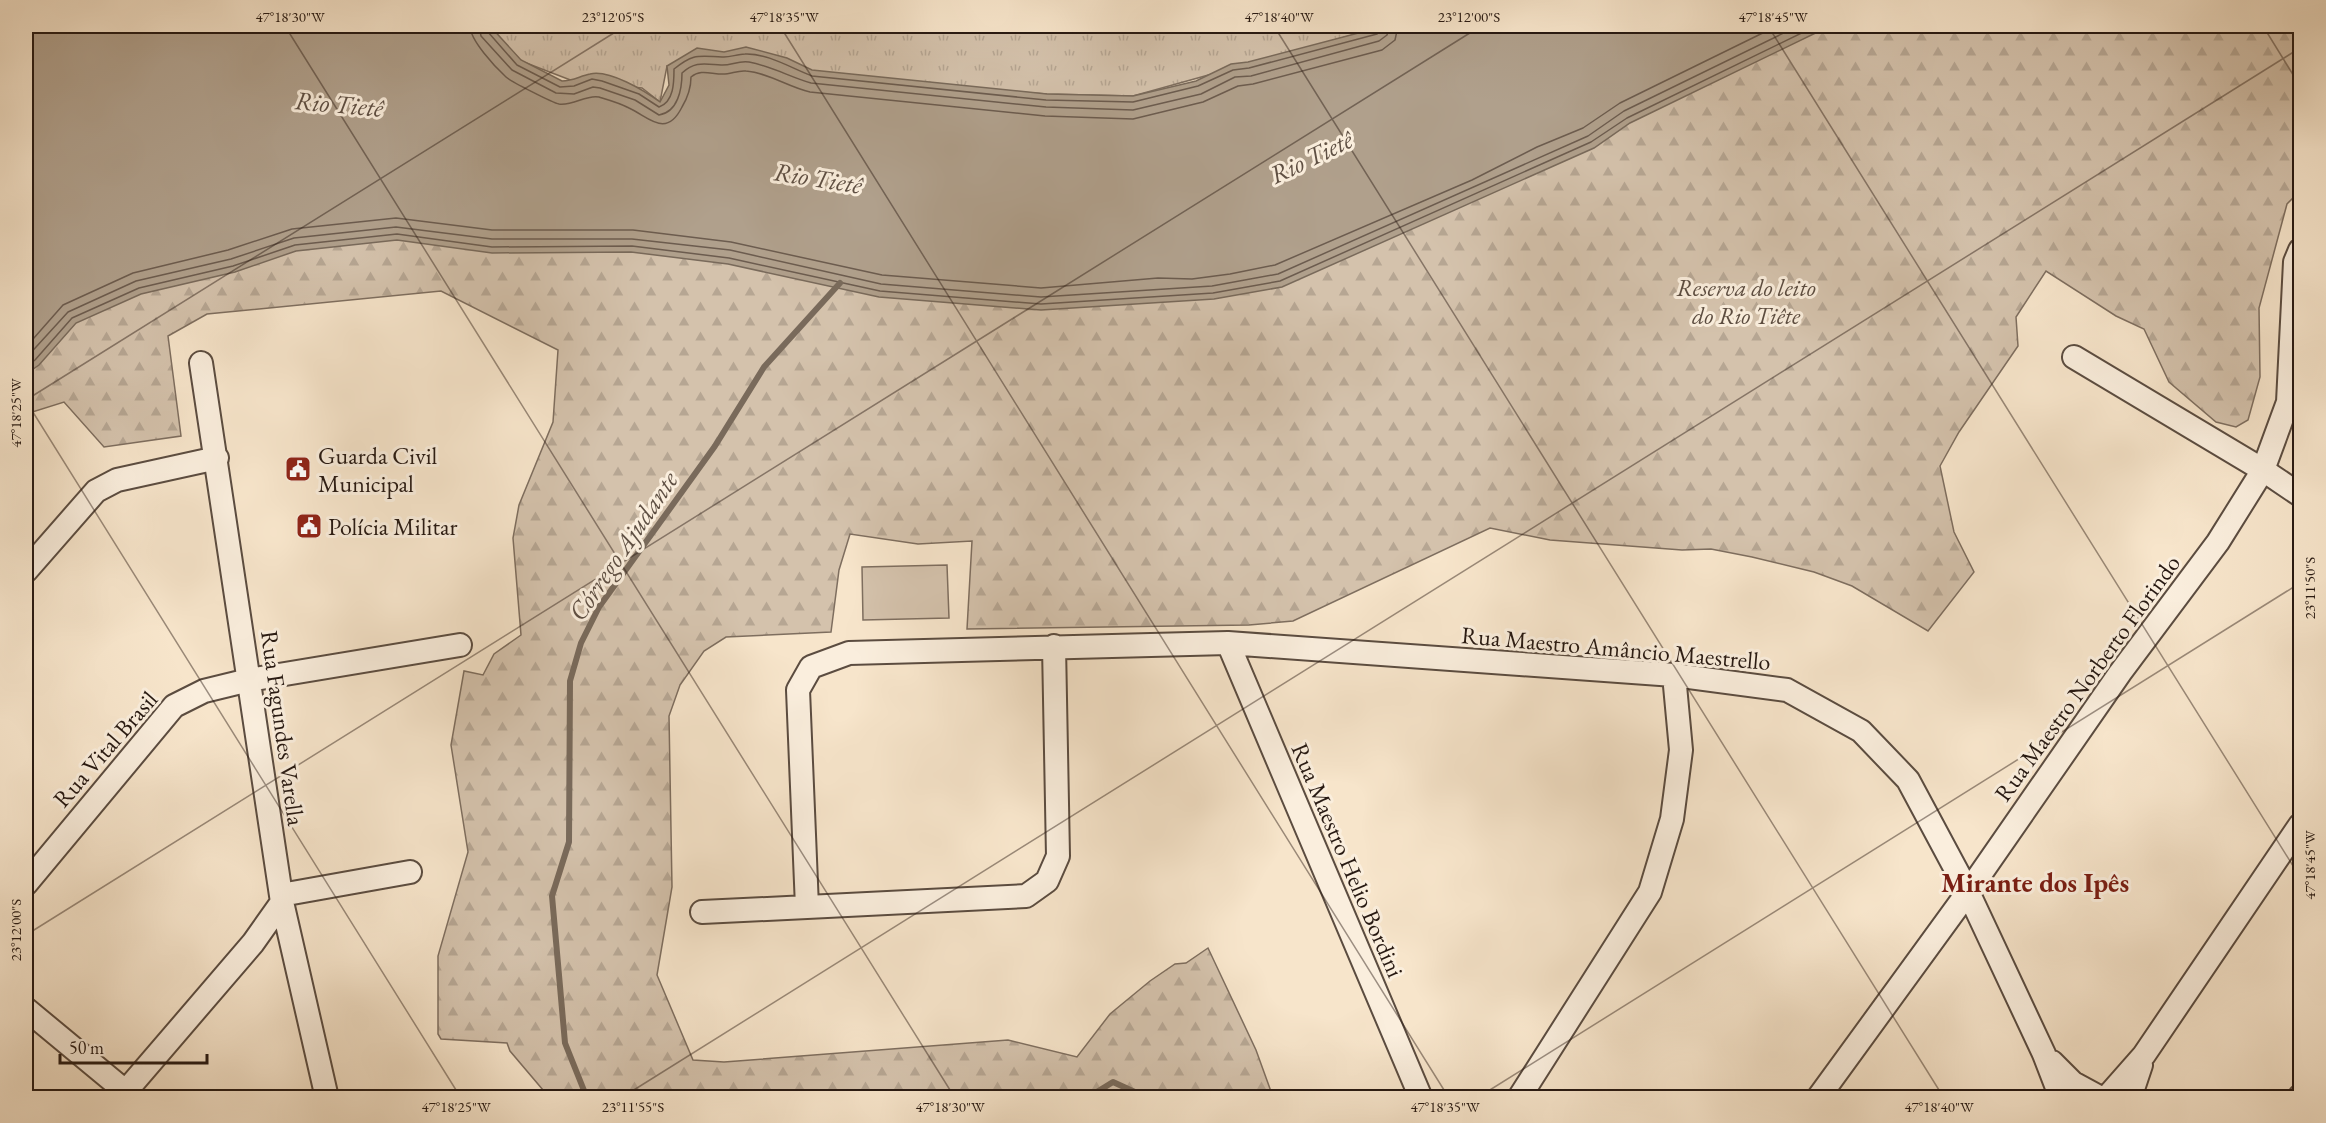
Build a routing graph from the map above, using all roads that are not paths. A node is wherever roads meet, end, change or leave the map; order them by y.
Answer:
1 (2301, 250) edge
2 (2074, 357) dead end
3 (201, 363) dead end
4 (217, 458) junction
5 (2263, 470) junction
6 (2301, 495) edge
7 (26, 572) edge
8 (1228, 643) junction
9 (460, 645) dead end
10 (1054, 646) junction
11 (1674, 675) junction
12 (249, 680) junction
13 (2301, 825) edge
14 (410, 873) dead end
15 (26, 884) edge
16 (1968, 892) junction
17 (281, 898) junction
18 (807, 907) junction
19 (702, 912) dead end
20 (26, 1009) edge
21 (2044, 1054) junction
22 (2144, 1055) junction
23 (122, 1094) edge
24 (2102, 1097) edge
25 (327, 1098) edge
26 (1421, 1098) edge
27 (1519, 1098) edge
28 (1818, 1098) edge
29 (2061, 1098) edge
30 (2130, 1098) edge

1 - 5 street, Rua Maestro Norberto Florindo
2 - 5 street
3 - 4 street, Rua Fagundes Varella
4 - 7 street
4 - 12 street, Rua Fagundes Varella
5 - 6 street
5 - 16 street, Rua Maestro Norberto Florindo
8 - 10 street, Rua Maestro Amâncio Maestrello
8 - 11 street, Rua Maestro Amâncio Maestrello
8 - 26 street, Rua Maestro Helio Bordini
9 - 12 street, Rua Vital Brasil
10 - 18 street
10 - 18 street, Rua Maestro Amâncio Maestrello
11 - 16 street, Rua Maestro Amâncio Maestrello
11 - 27 street
12 - 15 street, Rua Vital Brasil
12 - 17 street, Rua Fagundes Varella
13 - 22 street
14 - 17 street
16 - 21 street, Rua Maestro Amâncio Maestrello
16 - 28 street, Rua Maestro Norberto Florindo
17 - 23 street
17 - 25 street, Rua Fagundes Varella
18 - 19 street
20 - 23 street
21 - 24 street, Rua Maestro Amâncio Maestrello
21 - 29 street, Rua Maestro Amâncio Maestrello
22 - 24 street
22 - 30 street

